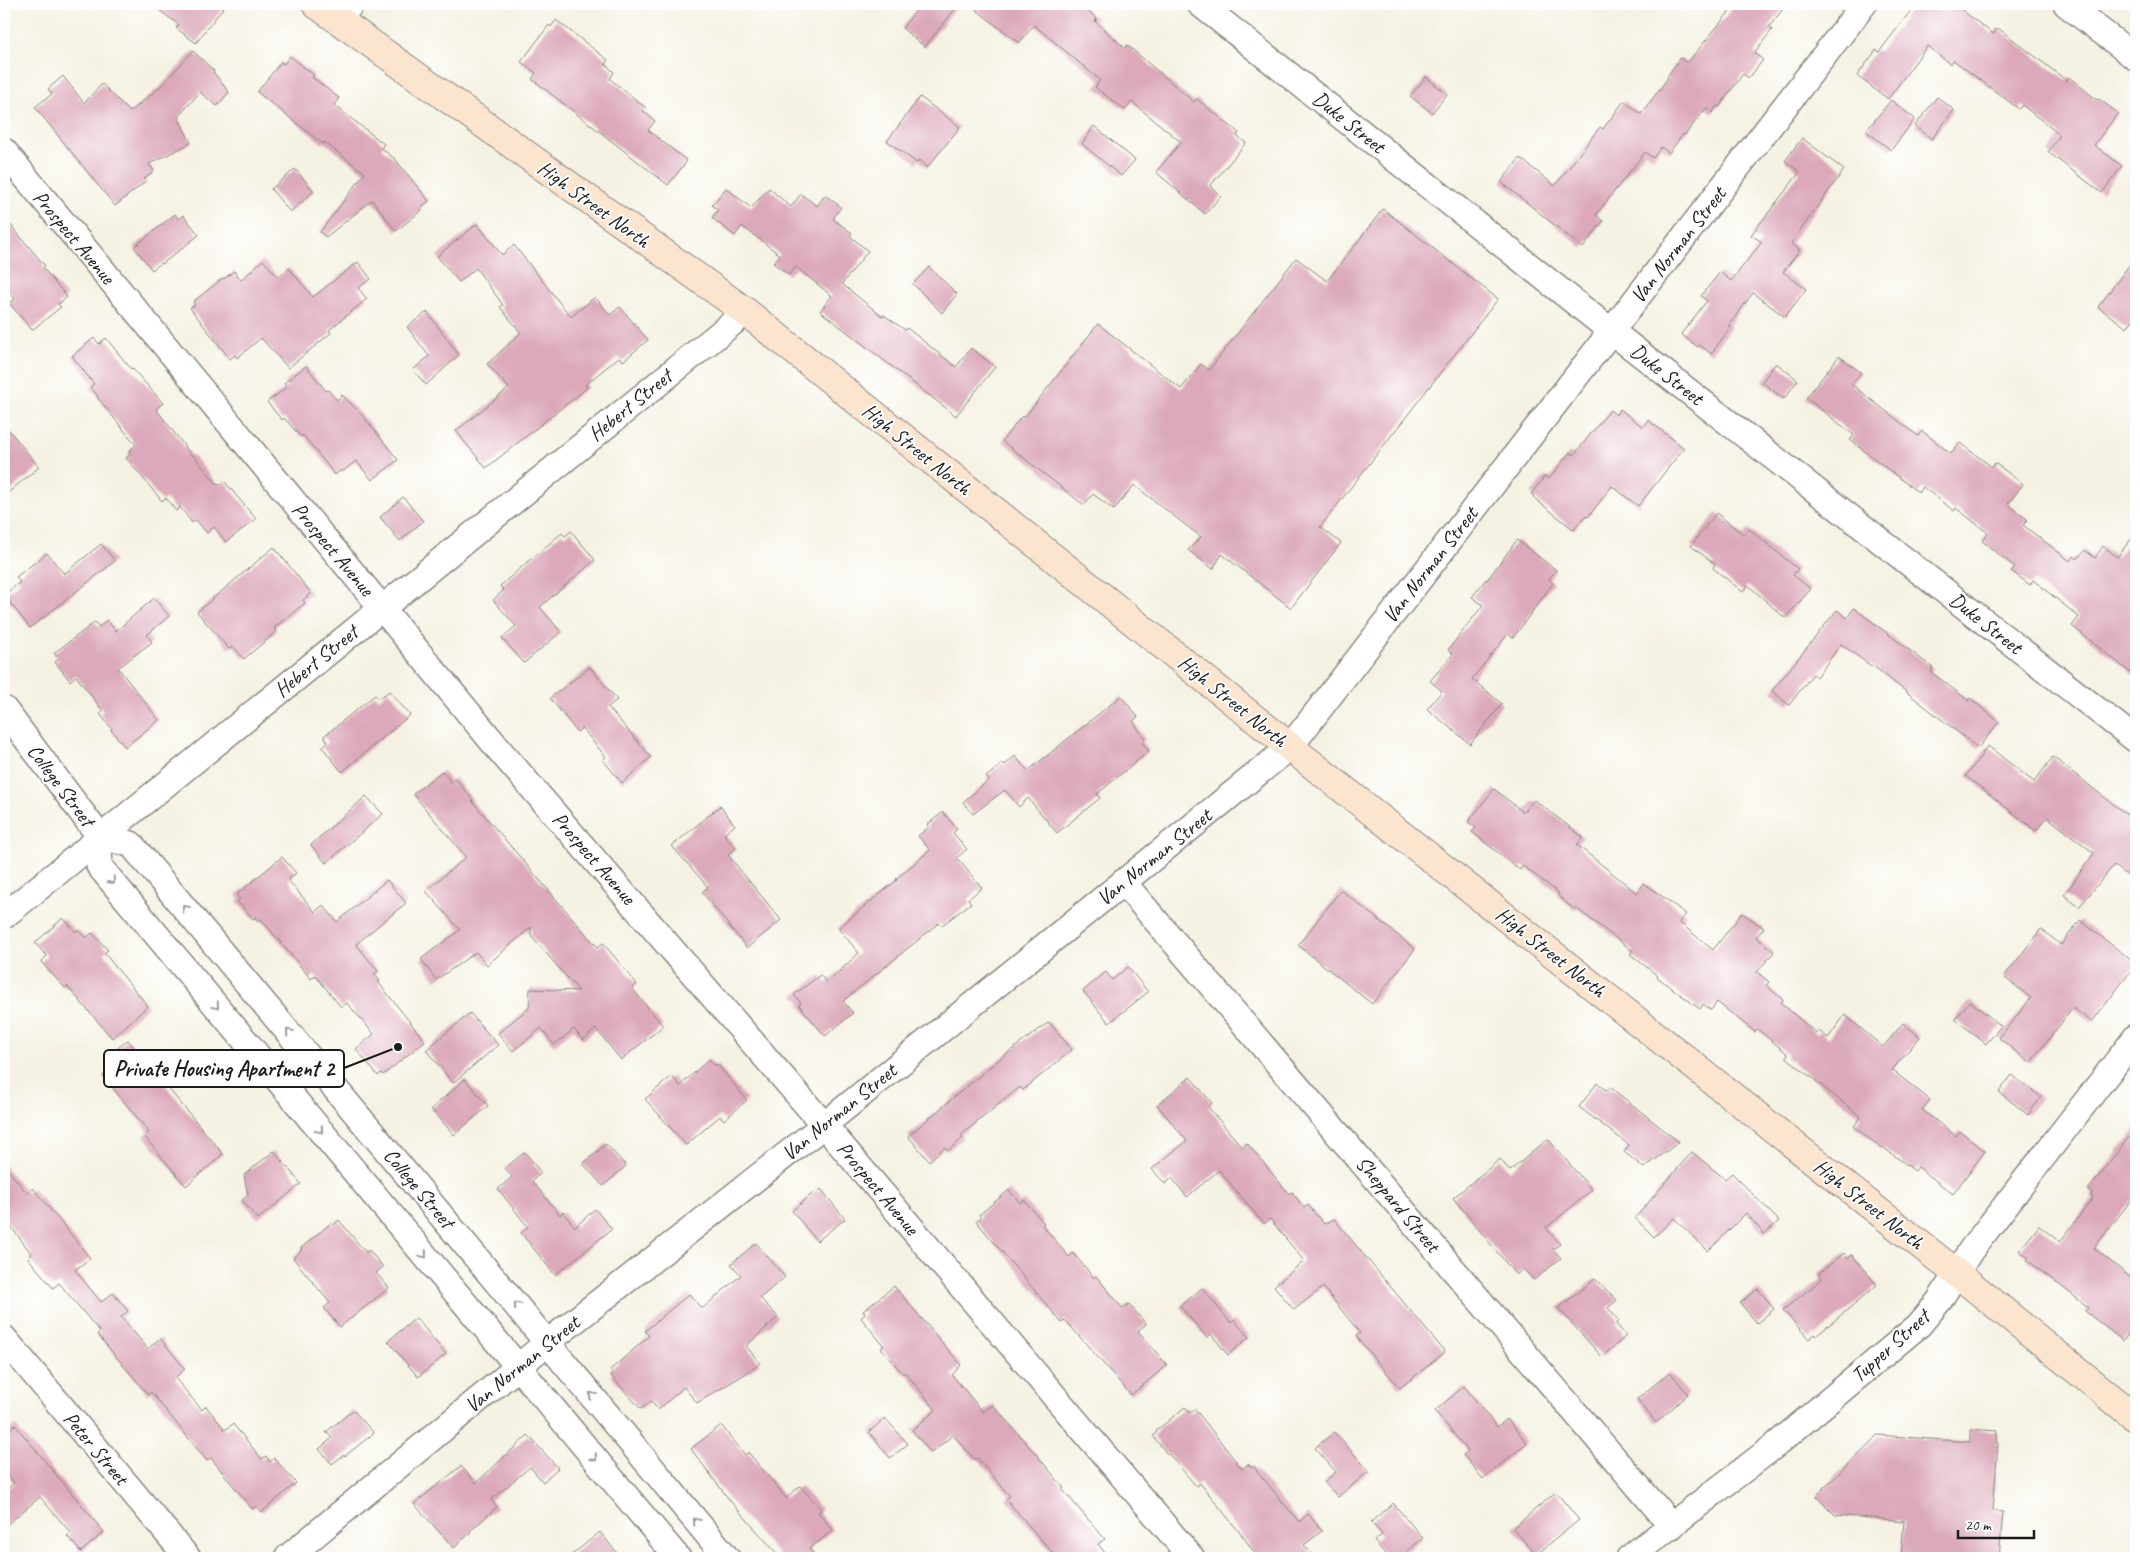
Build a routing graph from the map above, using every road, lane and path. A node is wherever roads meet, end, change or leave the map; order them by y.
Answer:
1 (316, 4) edge
2 (1200, 4) edge
3 (1864, 4) edge
4 (2066, 4) edge
5 (344, 12) edge
6 (2136, 58) edge
7 (4, 151) edge
8 (746, 312) junction
9 (1611, 331) junction
10 (381, 608) junction
11 (4, 709) edge
12 (2136, 740) edge
13 (1290, 747) junction
14 (100, 837) junction
15 (1123, 882) junction
16 (4, 916) edge
17 (2136, 1037) edge
18 (824, 1124) junction
19 (1956, 1272) junction
20 (4, 1338) edge
21 (548, 1342) junction
22 (518, 1366) junction
23 (2136, 1418) edge
24 (1672, 1526) junction
25 (188, 1558) edge
26 (287, 1558) edge
27 (678, 1558) edge
28 (727, 1558) edge
29 (1192, 1558) edge
30 (1629, 1558) edge

1 - 5 main road, High Street North
2 - 9 street, Duke Street
3 - 9 street, Van Norman Street
4 - 6 street
5 - 8 main road, High Street North
7 - 10 street, Prospect Avenue
8 - 10 street, Hebert Street
8 - 13 main road, High Street North
9 - 12 street, Duke Street
9 - 13 street, Van Norman Street
10 - 14 street, Hebert Street
10 - 18 street, Prospect Avenue
11 - 14 street, College Street
13 - 15 street, Van Norman Street
13 - 19 main road, High Street North
14 - 16 street, Hebert Street
21 -> 14 street, College Street
14 -> 22 street, College Street
15 - 18 street, Van Norman Street
15 - 24 street, Sheppard Street
17 - 19 street, Tupper Street
18 - 21 street, Van Norman Street
18 - 29 street, Prospect Avenue
19 - 23 main road, High Street North
19 - 24 street, Tupper Street
20 - 25 street, Peter Street
21 - 22 street, Van Norman Street
28 -> 21 street, College Street
22 - 26 street, Van Norman Street
22 -> 27 street, College Street
24 - 30 street, Tupper Street

